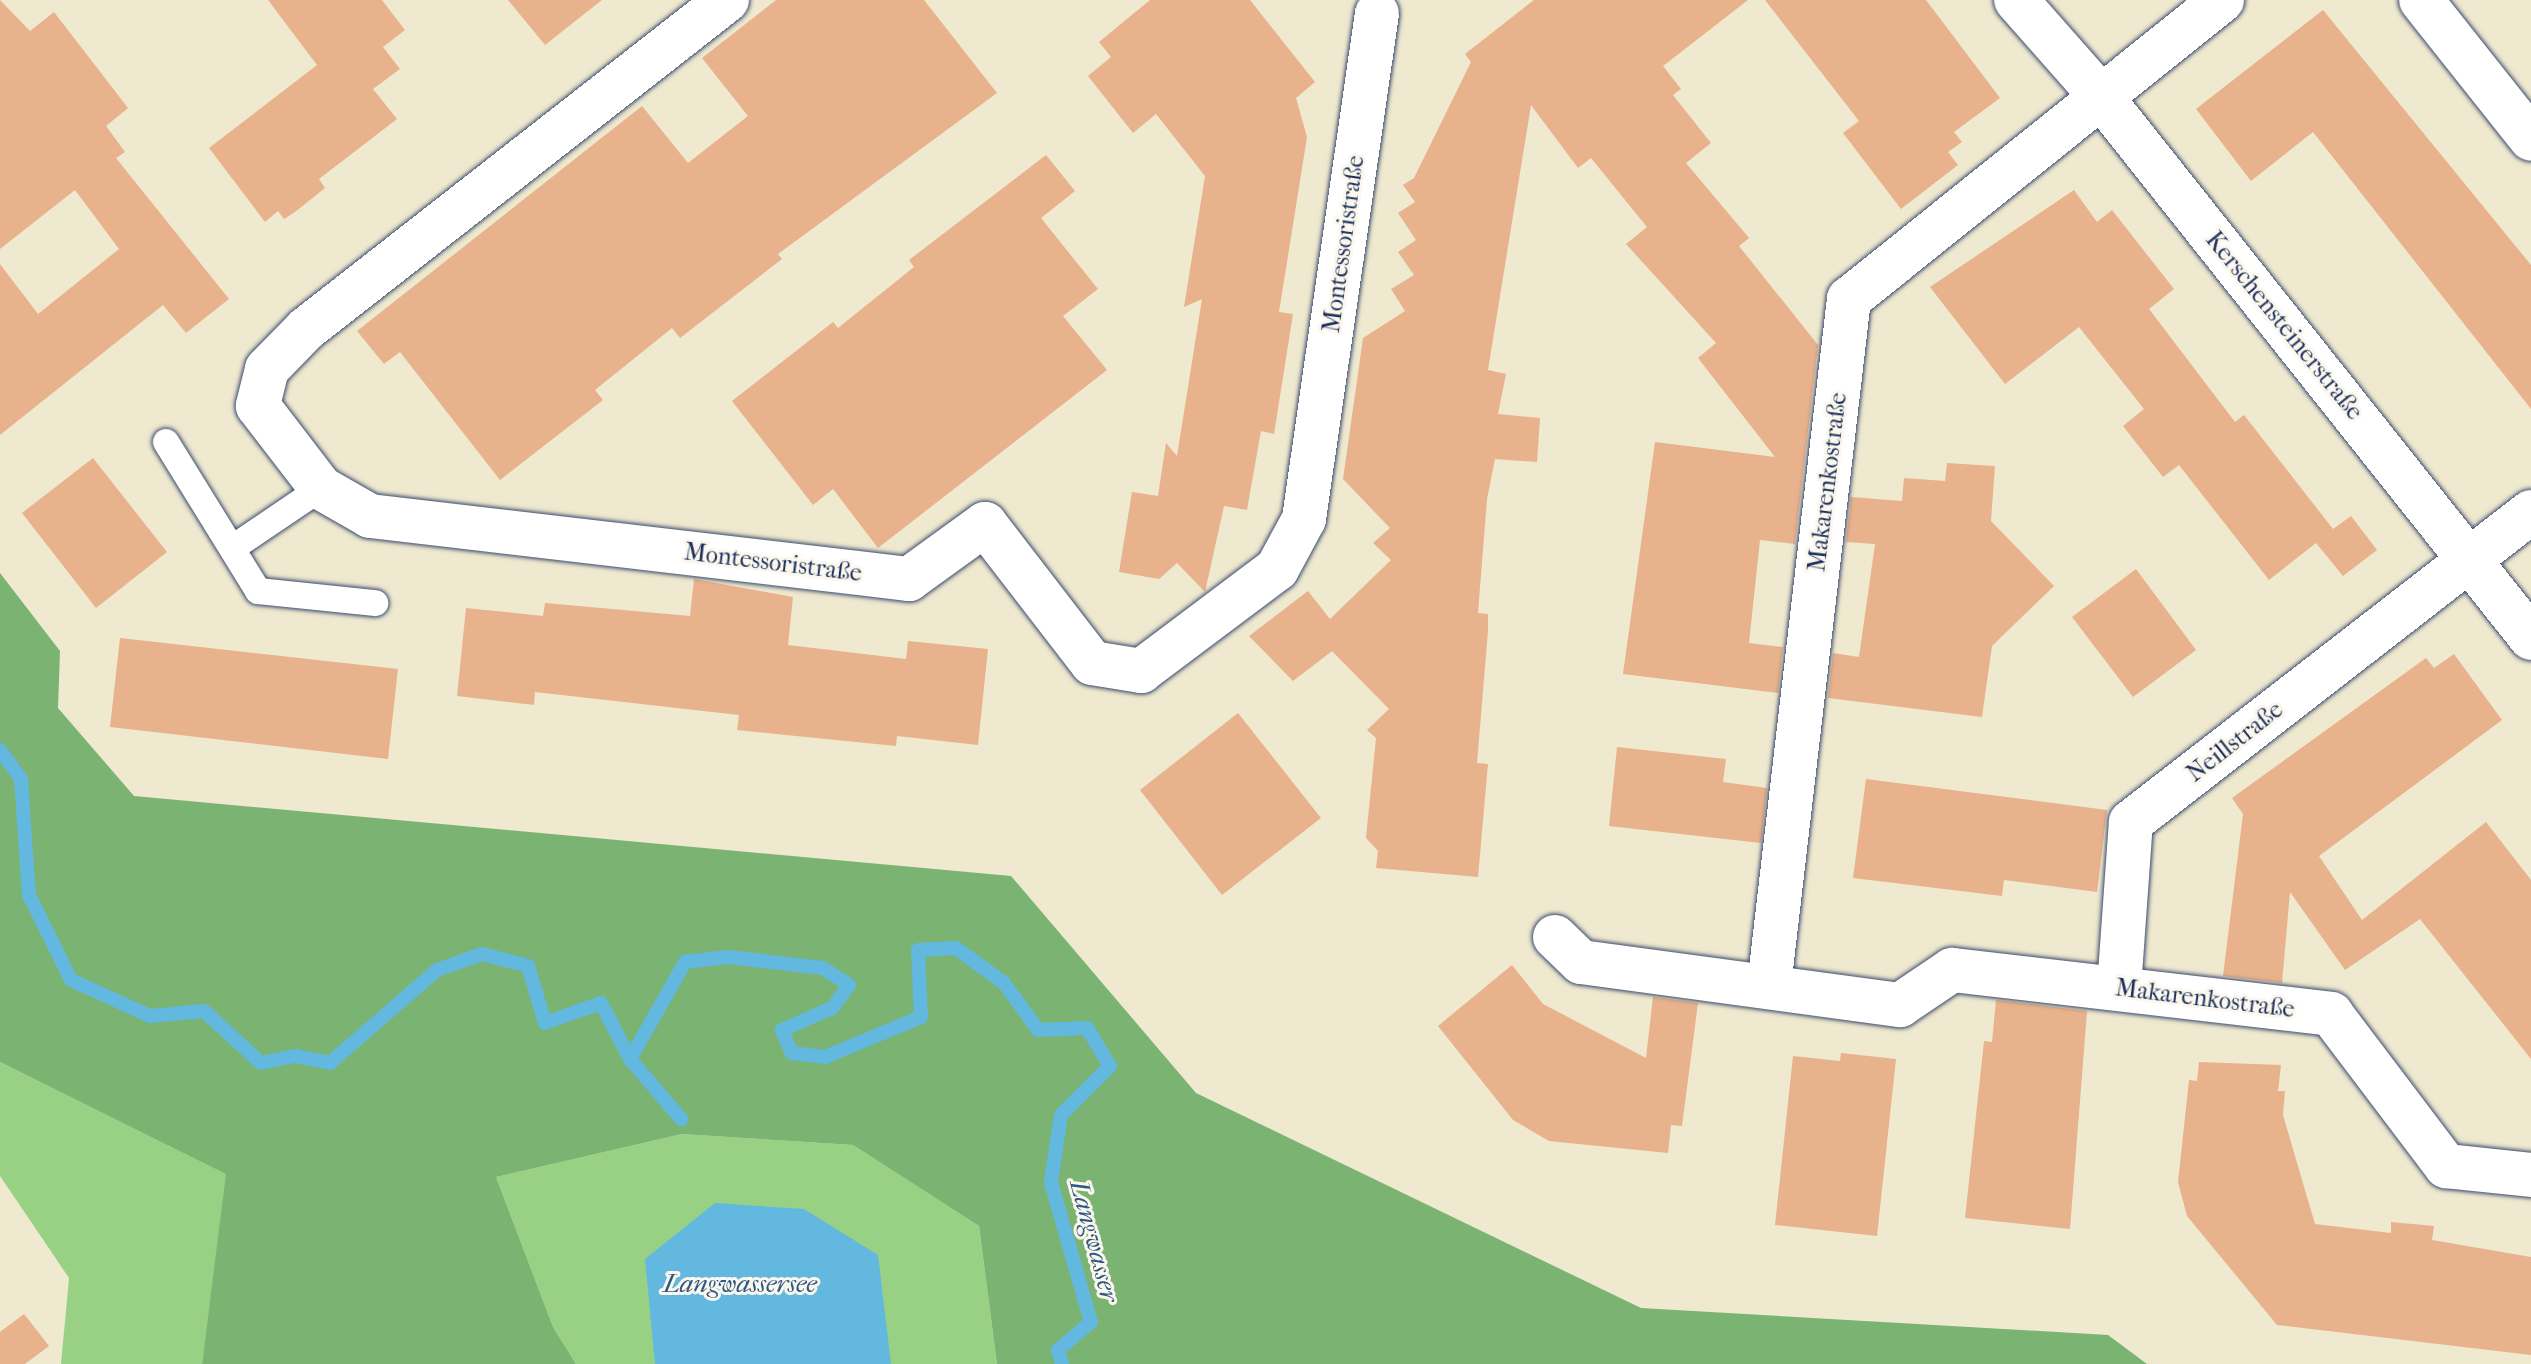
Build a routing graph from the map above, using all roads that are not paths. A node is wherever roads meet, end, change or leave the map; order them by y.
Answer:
1 (727, 0) edge
2 (2016, 0) edge
3 (2222, 0) edge
4 (2421, 0) edge
5 (1379, 4) edge
6 (2098, 93) junction
7 (2531, 139) edge
8 (166, 442) dead end
9 (321, 488) junction
10 (2531, 512) edge
11 (234, 547) junction
12 (2470, 559) junction
13 (375, 603) dead end
14 (2531, 638) edge
15 (1555, 937) dead end
16 (1769, 986) junction
17 (2119, 988) junction
18 (2531, 1175) edge

1 - 9 street, Montessoristraße
2 - 6 street, Kerschensteinerstraße
3 - 6 street
4 - 7 street
5 - 9 street, Montessoristraße
6 - 12 street, Kerschensteinerstraße
6 - 16 street, Makarenkostraße
8 - 11 lane
9 - 11 lane
10 - 12 street
11 - 13 lane
12 - 14 street, Kerschensteinerstraße
12 - 17 street, Neillstraße
15 - 16 street, Makarenkostraße
16 - 17 street, Makarenkostraße
17 - 18 street, Makarenkostraße

